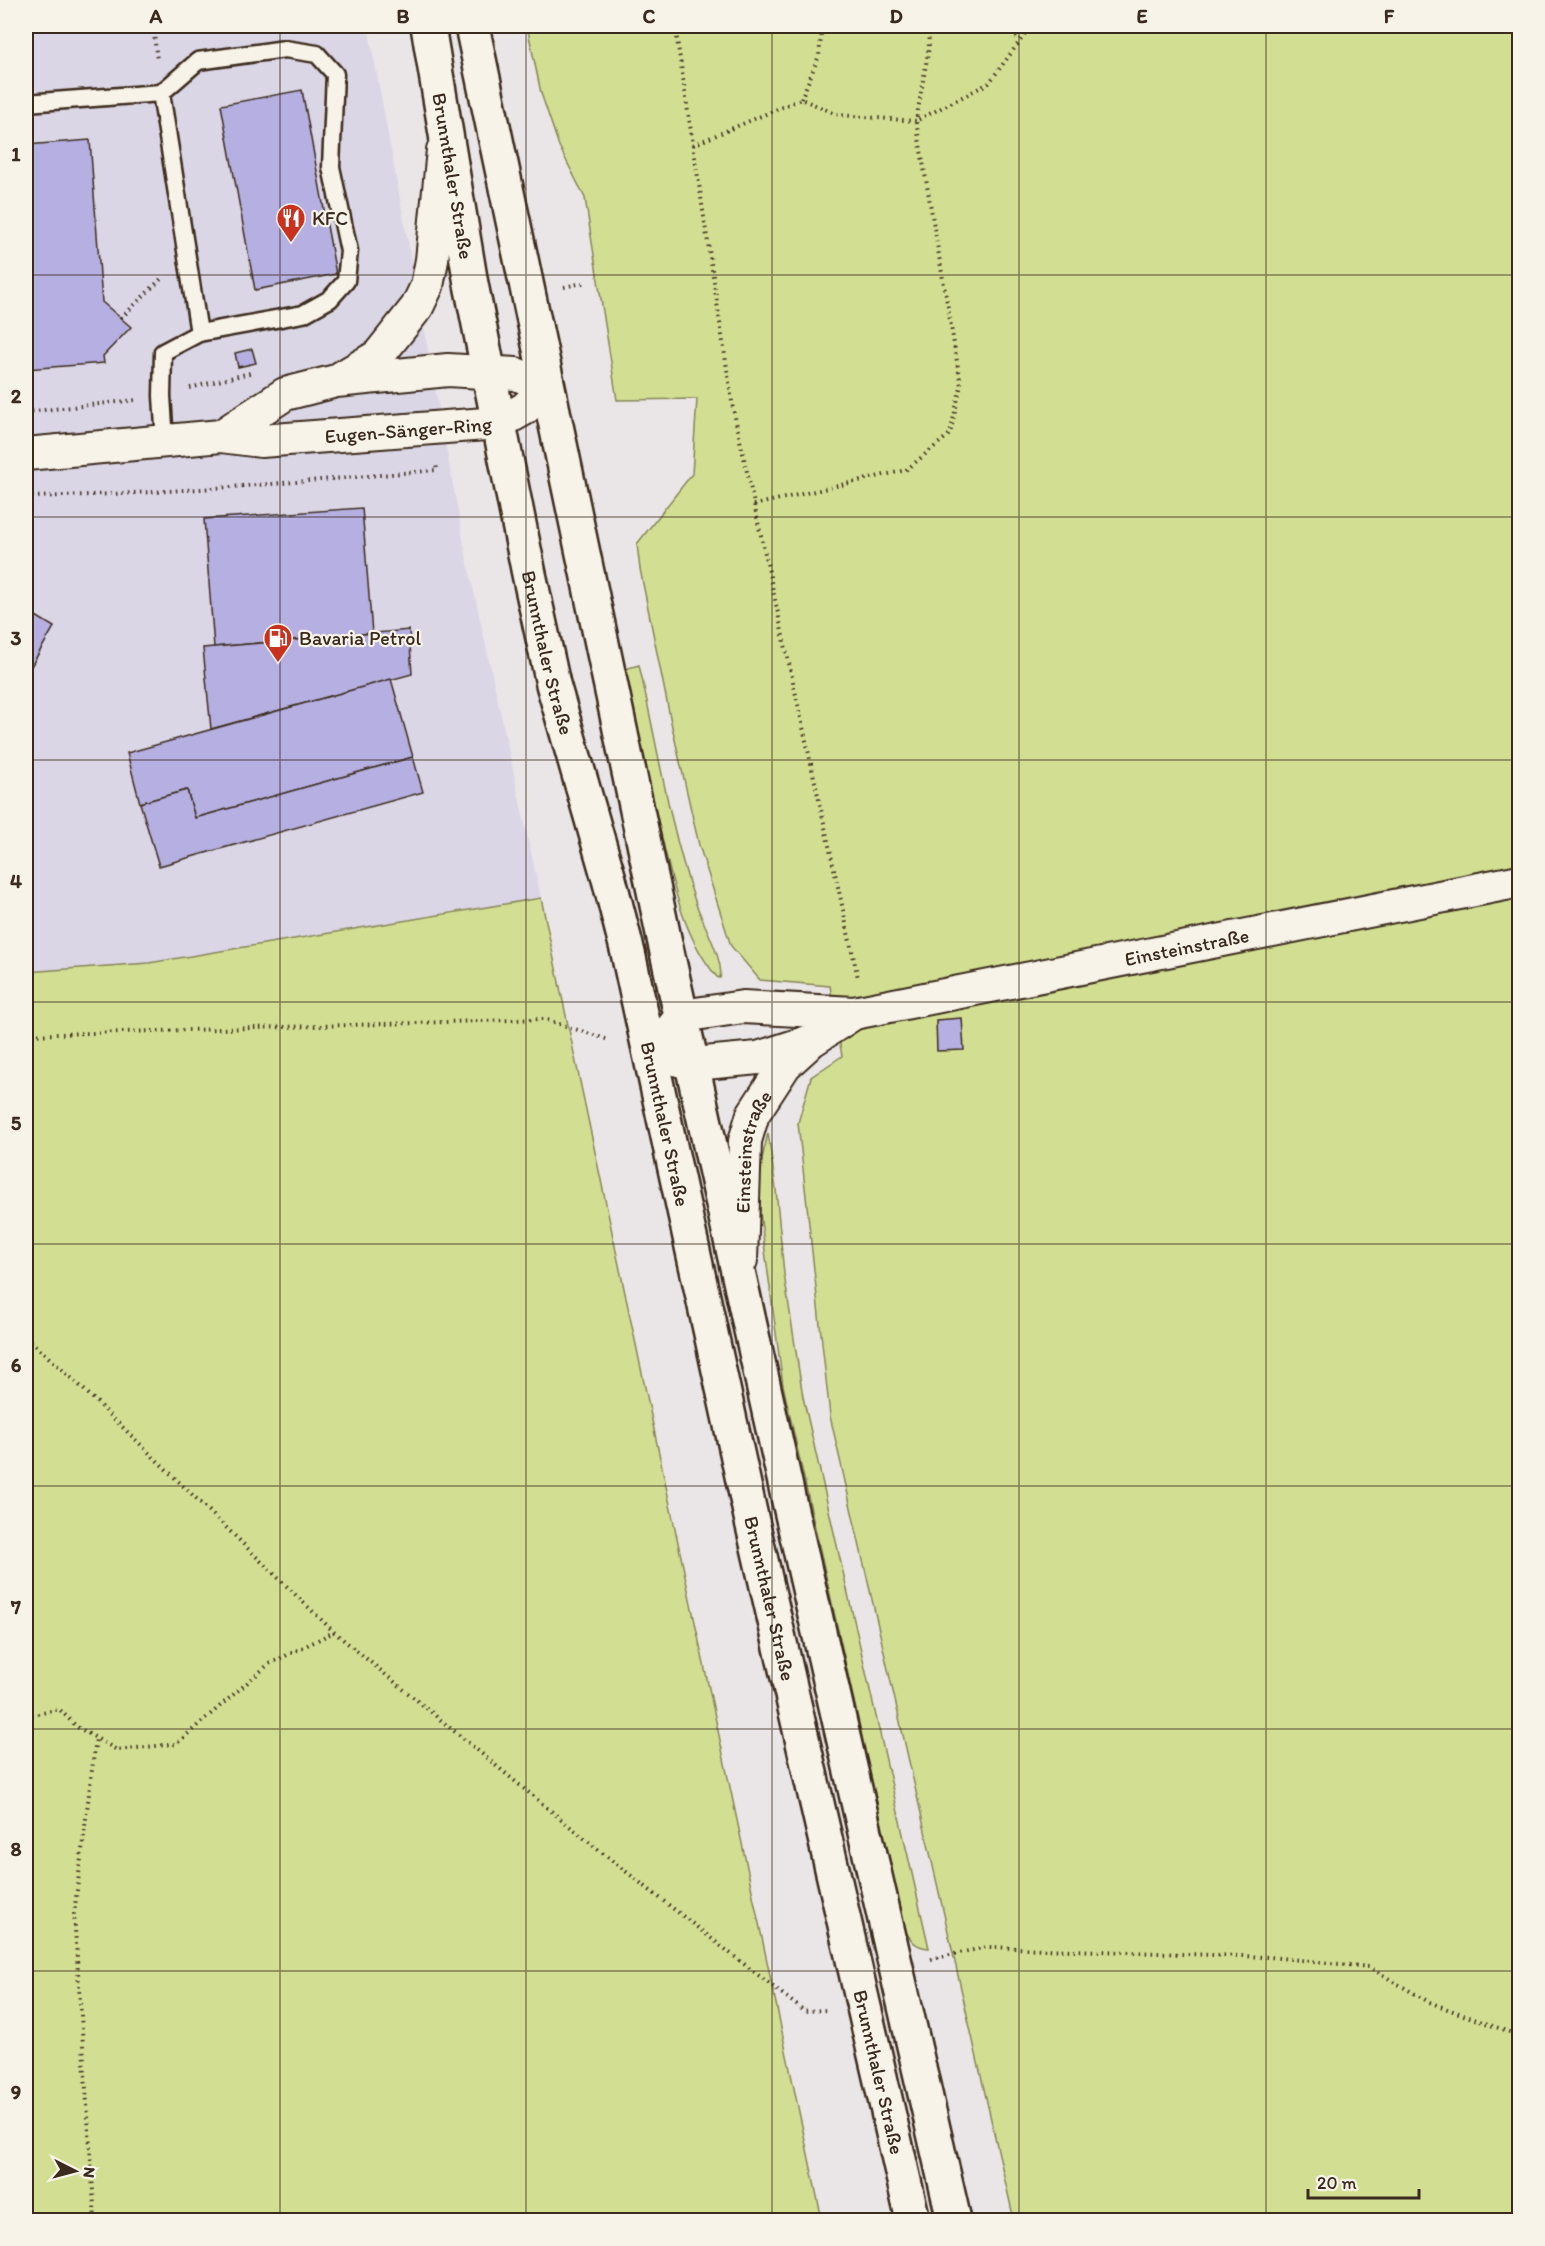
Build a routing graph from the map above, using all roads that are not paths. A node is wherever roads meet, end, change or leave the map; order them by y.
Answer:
1 (428, 26) edge
2 (472, 26) edge
3 (161, 93) junction
4 (26, 103) edge
5 (445, 125) junction
6 (199, 333) junction
7 (489, 372) junction
8 (336, 381) junction
9 (548, 387) junction
10 (499, 423) junction
11 (221, 436) junction
12 (165, 442) junction
13 (26, 454) edge
14 (1520, 882) edge
15 (860, 1012) junction
16 (682, 1016) junction
17 (811, 1041) junction
18 (651, 1053) junction
19 (694, 1064) junction
20 (739, 1281) junction
21 (913, 2220) edge
22 (954, 2220) edge

1 - 5 main road, Brunnthaler Straße
2 - 9 main road, Brunnthaler Straße
3 - 4 lane
3 - 6 lane
3 - 6 lane
5 - 7 main road, Brunnthaler Straße
5 - 8 street, Eugen-Sänger-Ring
6 - 12 lane
7 - 8 street, Eugen-Sänger-Ring
7 - 9 street, Eugen-Sänger-Ring
7 - 10 main road, Brunnthaler Straße
8 - 11 street, Eugen-Sänger-Ring
9 - 10 street, Eugen-Sänger-Ring
9 - 16 main road, Brunnthaler Straße
10 - 11 street, Eugen-Sänger-Ring
10 - 18 main road, Brunnthaler Straße
11 - 12 street, Eugen-Sänger-Ring
12 - 13 street, Eugen-Sänger-Ring
14 - 15 street, Einsteinstraße
15 - 16 street, Einsteinstraße
15 - 17 street, Einsteinstraße
16 - 18 street
16 - 19 main road, Brunnthaler Straße
17 - 19 street, Einsteinstraße
17 - 20 street, Einsteinstraße
18 - 19 street, Einsteinstraße
18 - 21 main road, Brunnthaler Straße
19 - 20 main road, Brunnthaler Straße
20 - 22 main road, Brunnthaler Straße

